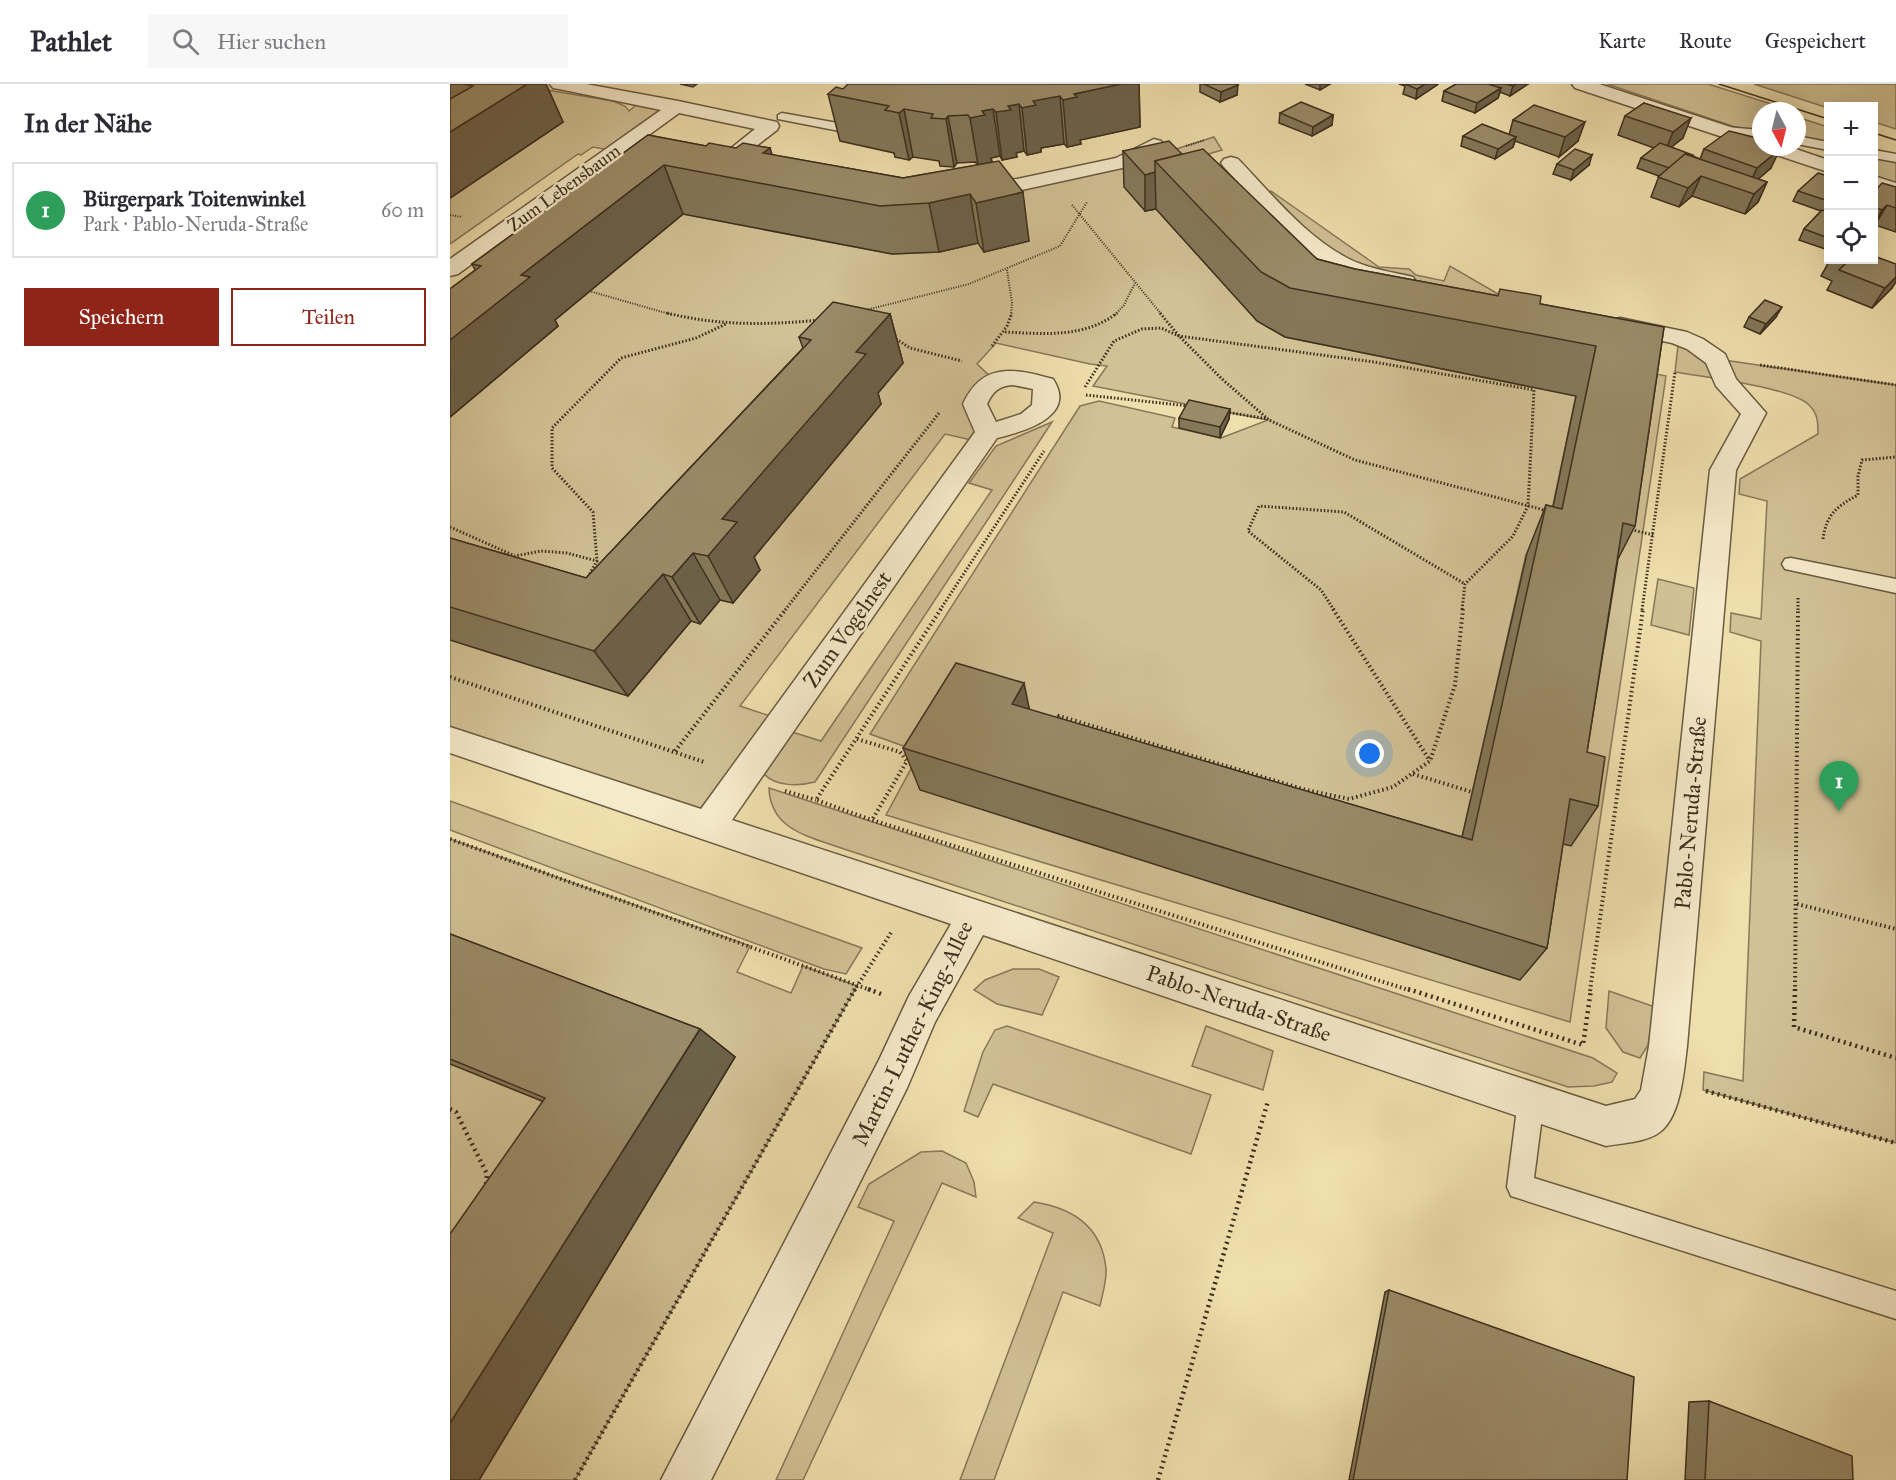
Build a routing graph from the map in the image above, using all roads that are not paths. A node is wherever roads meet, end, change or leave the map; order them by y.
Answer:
1 (559, 84) edge
2 (1581, 84) edge
3 (678, 106) junction
4 (786, 115) dead end
5 (863, 128) edge
6 (1725, 131) junction
7 (1752, 133) edge
8 (1752, 140) edge
9 (1806, 142) edge
10 (1154, 145) edge
11 (1824, 145) edge
12 (1878, 155) edge
13 (1798, 156) edge
14 (1896, 158) edge
15 (781, 162) edge
16 (1231, 163) dead end
17 (1824, 165) edge
18 (1878, 183) edge
19 (952, 187) edge
20 (1896, 189) edge
21 (450, 269) edge
22 (1421, 285) edge
23 (1598, 321) edge
24 (988, 432) junction
25 (1791, 564) dead end
26 (1896, 586) edge
27 (450, 740) edge
28 (708, 826) junction
29 (975, 916) junction
30 (1531, 1101) junction
31 (1896, 1305) edge
32 (685, 1480) edge

1 - 3 street
2 - 6 street
3 - 15 street
3 - 21 street, Zum Lebensbaum
4 - 5 lane
6 - 7 lane
6 - 8 street
9 - 11 lane
10 - 19 street
12 - 14 lane
13 - 17 street
16 - 22 street
18 - 20 street
23 - 30 street, Pablo-Neruda-Straße
24 - 24 street
24 - 28 street, Zum Vogelnest
25 - 26 lane
27 - 28 street, Martin-Luther-King-Allee
28 - 29 street, Martin-Luther-King-Allee
29 - 30 street, Pablo-Neruda-Straße
29 - 32 street, Martin-Luther-King-Allee
30 - 31 lane

